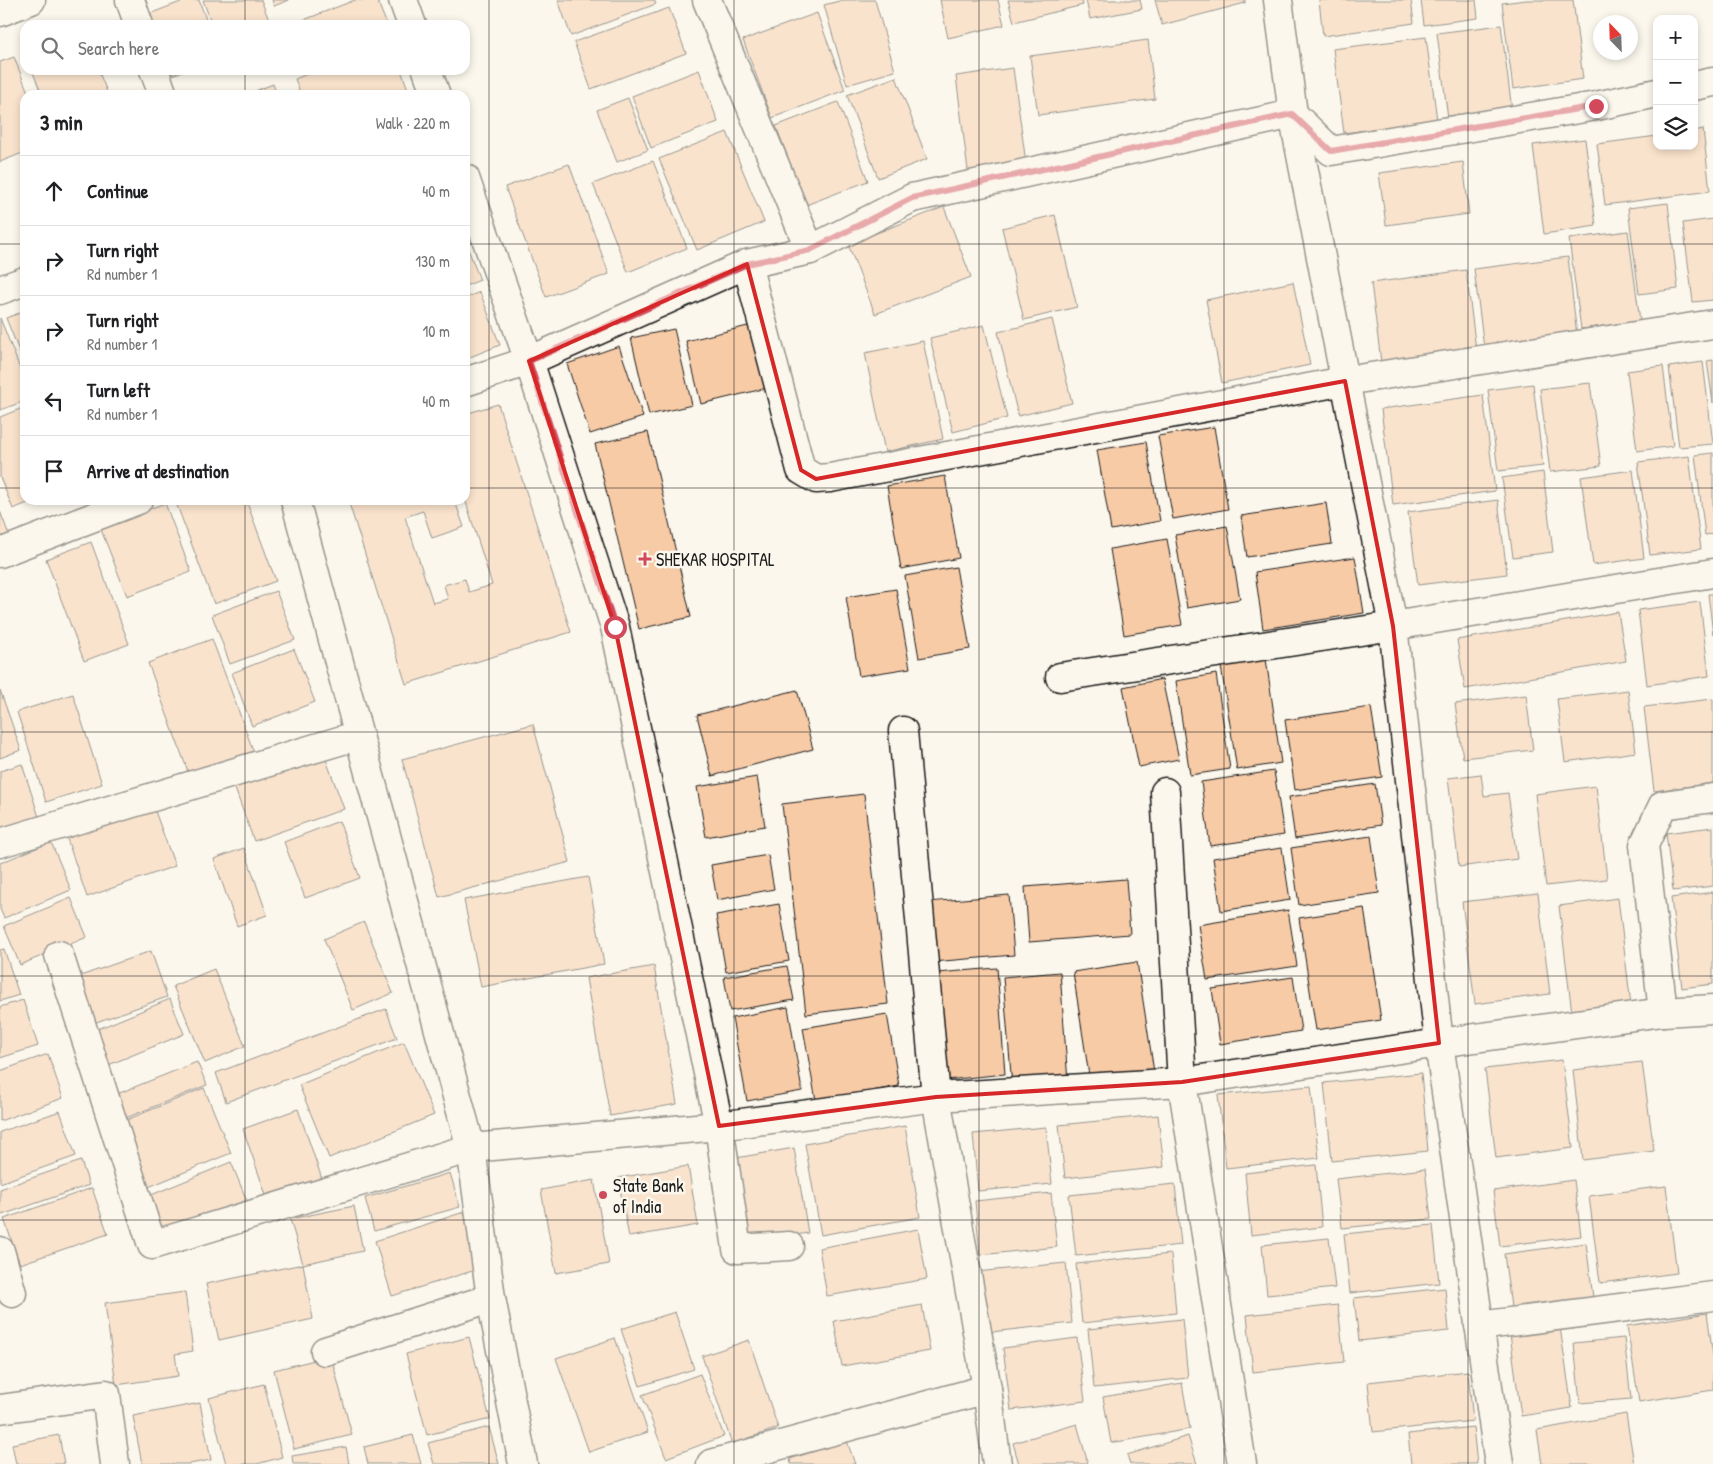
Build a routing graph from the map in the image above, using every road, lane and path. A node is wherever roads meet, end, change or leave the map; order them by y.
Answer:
1 (30, 0) edge
2 (130, 0) edge
3 (403, 0) edge
4 (706, 0) edge
5 (1278, 0) edge
6 (0, 12) edge
7 (137, 20) edge
8 (410, 20) edge
9 (156, 75) edge
10 (429, 75) edge
11 (1713, 82) edge
12 (1698, 85) edge
13 (161, 90) edge
14 (434, 90) edge
15 (1653, 94) edge
16 (1292, 114) junction
17 (470, 192) edge
18 (810, 250) junction
19 (747, 264) junction
20 (20, 283) edge
21 (0, 290) edge
22 (1713, 324) edge
23 (529, 361) junction
24 (470, 380) edge
25 (1345, 381) junction
26 (125, 505) edge
27 (296, 505) edge
28 (0, 553) edge
29 (1713, 572) edge
30 (1393, 626) junction
31 (1060, 677) dead end
32 (902, 731) dead end
33 (359, 735) junction
34 (1165, 792) dead end
35 (1713, 798) edge
36 (0, 843) edge
37 (59, 954) dead end
38 (1713, 1009) edge
39 (1663, 1012) junction
40 (1439, 1043) junction
41 (1182, 1082) junction
42 (936, 1098) junction
43 (719, 1126) junction
44 (471, 1148) junction
45 (790, 1246) dead end
46 (0, 1251) edge
47 (12, 1293) dead end
48 (1713, 1296) edge
49 (491, 1298) junction
50 (1480, 1326) junction
51 (325, 1351) dead end
52 (987, 1389) junction
53 (0, 1409) edge
54 (115, 1464) edge
55 (523, 1464) edge
56 (711, 1464) edge
57 (997, 1464) edge
58 (1242, 1464) edge
59 (1499, 1464) edge

1 - 6 street
2 - 7 street
3 - 8 street
4 - 18 street
5 - 16 street
9 - 13 street
10 - 14 street
11 - 12 street
15 - 16 street
16 - 18 street
16 - 25 street
17 - 23 street
18 - 19 street
19 - 23 street
19 - 25 street
20 - 21 street
22 - 25 street
23 - 24 street
23 - 43 street
25 - 30 street
26 - 28 street
27 - 33 street
29 - 30 street
30 - 31 street
30 - 40 street
32 - 42 street
33 - 36 street
33 - 44 street
34 - 41 street
35 - 39 street
37 - 44 street
38 - 39 street
39 - 40 street
40 - 41 street
40 - 50 street
41 - 42 street
41 - 58 street
42 - 43 street
42 - 52 street
43 - 44 street
43 - 45 street
44 - 49 street
46 - 47 street
48 - 50 street
49 - 51 street
49 - 55 street
50 - 59 street
52 - 56 street
52 - 57 street
53 - 54 street

